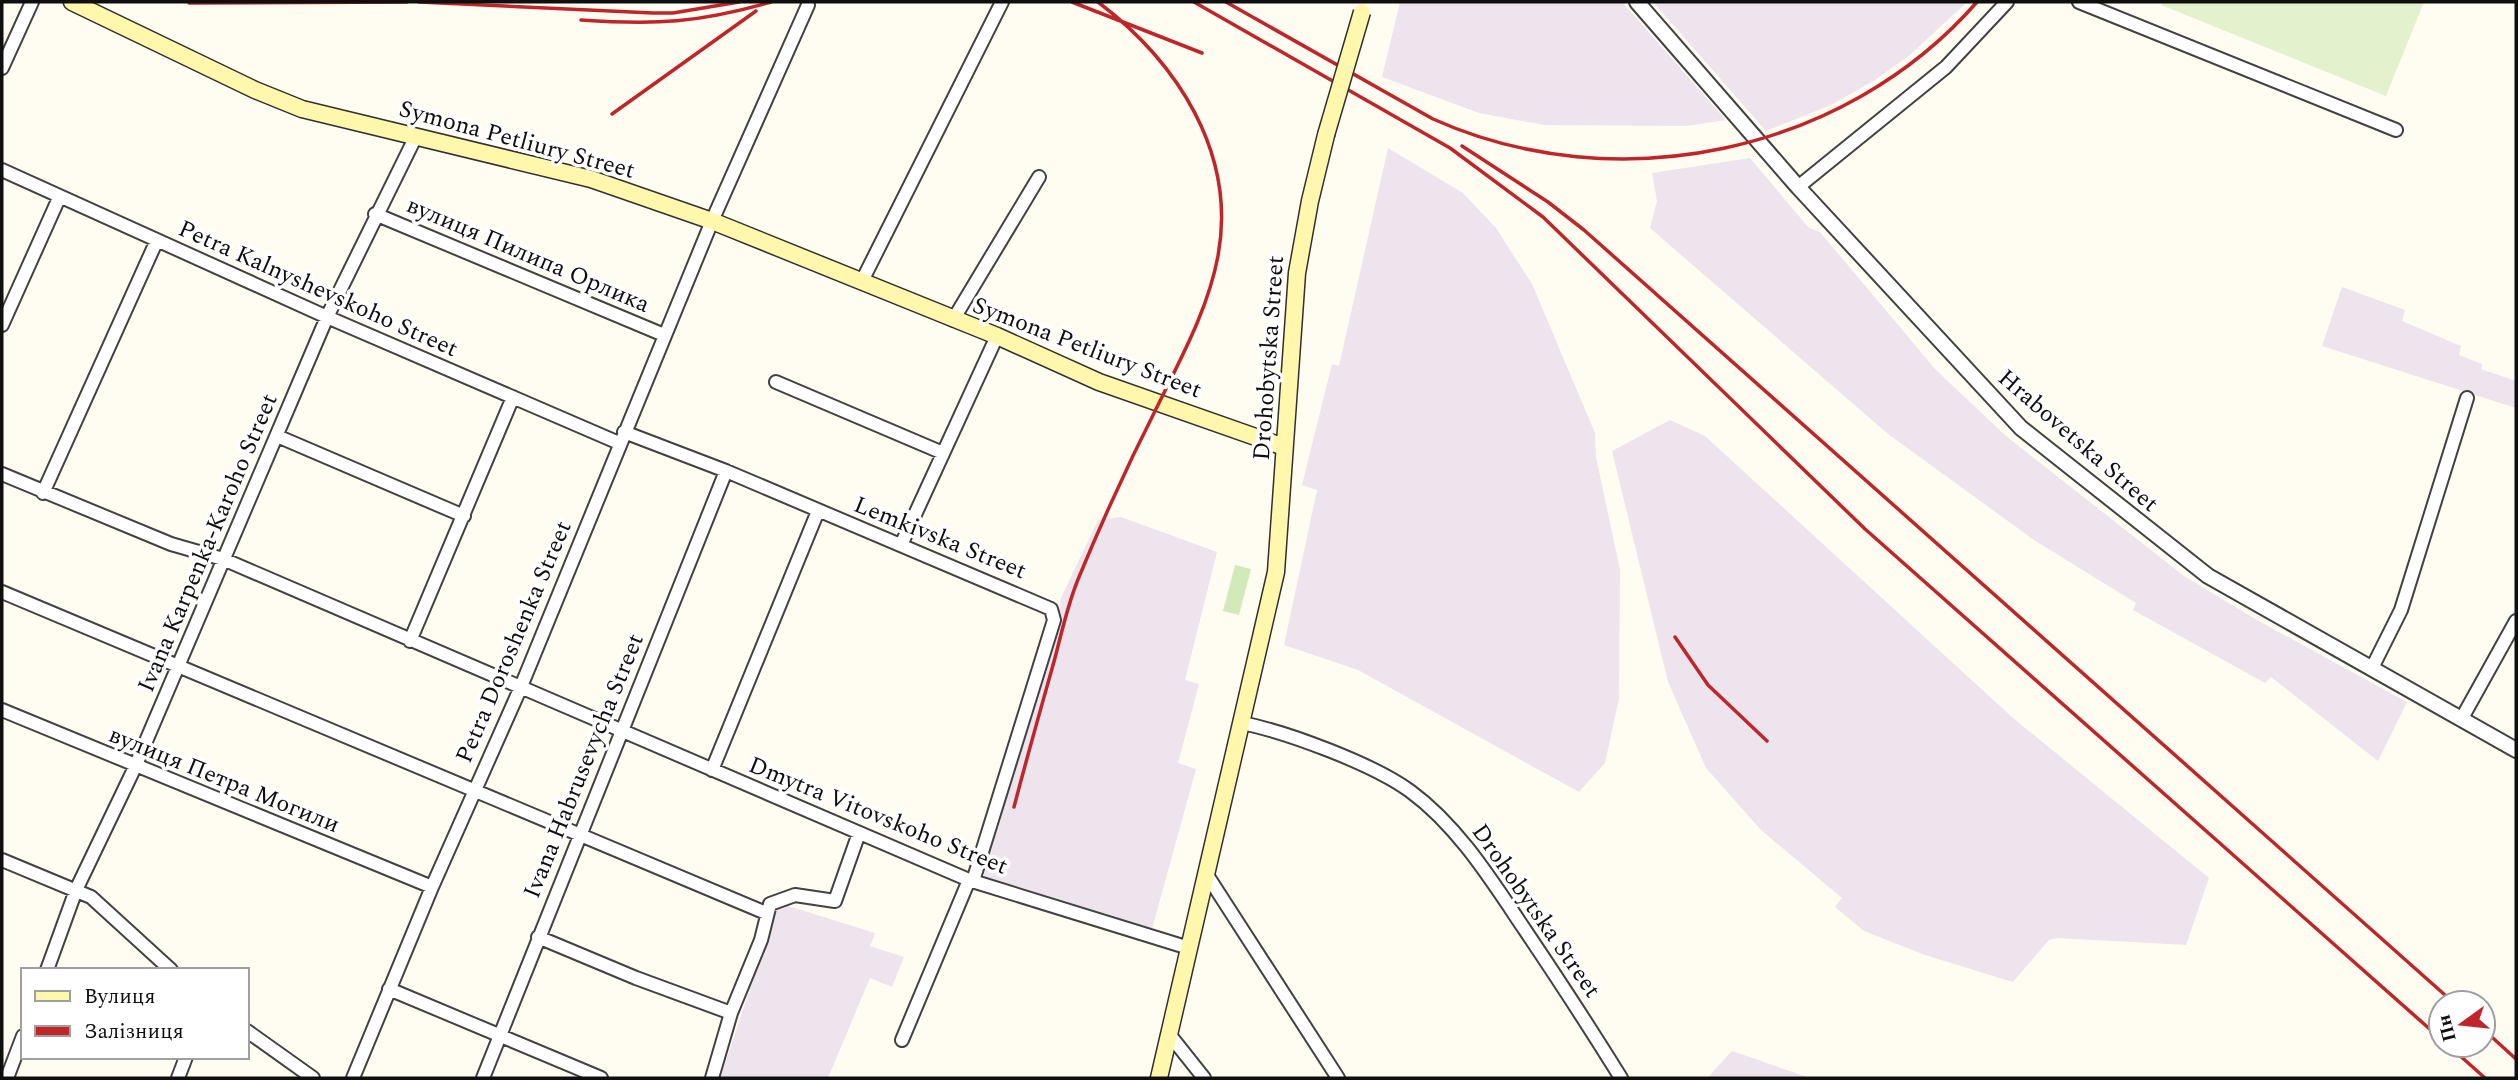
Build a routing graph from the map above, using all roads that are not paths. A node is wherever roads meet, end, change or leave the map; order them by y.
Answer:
1 (32, 2) edge
2 (72, 2) edge
3 (1002, 2) edge
4 (1637, 2) edge
5 (2007, 2) edge
6 (2079, 2) edge
7 (808, 5) dead end
8 (1363, 7) edge
9 (2, 68) edge
10 (2396, 130) dead end
11 (416, 136) junction
12 (2, 170) edge
13 (1039, 177) dead end
14 (1798, 187) junction
15 (60, 198) junction
16 (376, 214) junction
17 (712, 220) junction
18 (157, 240) junction
19 (862, 281) junction
20 (327, 317) junction
21 (953, 320) junction
22 (2, 325) edge
23 (664, 335) junction
24 (997, 336) junction
25 (776, 382) dead end
26 (513, 397) junction
27 (2468, 398) dead end
28 (277, 436) junction
29 (621, 438) junction
30 (1284, 447) junction
31 (943, 453) junction
32 (726, 471) junction
33 (2, 474) edge
34 (43, 493) junction
35 (818, 511) junction
36 (464, 516) junction
37 (901, 545) junction
38 (223, 559) junction
39 (2, 592) edge
40 (2516, 621) edge
41 (766, 639) joint
42 (410, 641) junction
43 (177, 667) junction
44 (2372, 668) junction
45 (520, 689) junction
46 (2, 710) edge
47 (2462, 718) junction
48 (1242, 723) junction
49 (620, 733) junction
50 (2516, 750) edge
51 (135, 766) junction
52 (712, 769) junction
53 (474, 791) junction
54 (859, 833) junction
55 (581, 835) junction
56 (2, 860) edge
57 (1207, 875) junction
58 (971, 881) junction
59 (432, 887) junction
60 (76, 890) junction
61 (766, 913) junction
62 (538, 937) junction
63 (1189, 948) junction
64 (48, 968) edge
65 (169, 968) edge
66 (389, 989) junction
67 (731, 1013) junction
68 (248, 1032) edge
69 (1169, 1034) junction
70 (498, 1037) junction
71 (902, 1040) dead end
72 (21, 1042) edge
73 (185, 1059) edge
74 (8, 1078) edge
75 (178, 1078) edge
76 (313, 1078) edge
77 (353, 1078) edge
78 (483, 1078) edge
79 (601, 1078) edge
80 (712, 1078) edge
81 (1159, 1078) edge
82 (1204, 1078) edge
83 (1338, 1078) edge
84 (1621, 1078) edge

1 - 9 street
2 - 11 main road, Symona Petliury Street
3 - 19 street
4 - 14 street, Hrabovetska Street
5 - 14 street
6 - 10 street
7 - 17 street, Petra Doroshenka Street
8 - 30 main road, Drohobytska Street, bridge
11 - 16 street, Ivana Karpenka-Karoho Street
11 - 17 main road, Symona Petliury Street
12 - 15 street, Petra Kalnyshevskoho Street
13 - 21 street, Symona Petliury Street
14 - 44 street, Hrabovetska Street
15 - 18 street, Petra Kalnyshevskoho Street
15 - 22 street
16 - 20 street, Ivana Karpenka-Karoho Street
16 - 23 street, вулиця Пилипа Орлика
17 - 19 main road, Symona Petliury Street
17 - 23 street, Petra Doroshenka Street
18 - 20 street, Petra Kalnyshevskoho Street
18 - 34 street
19 - 21 main road, Symona Petliury Street
20 - 26 street, Petra Kalnyshevskoho Street
20 - 28 street, Ivana Karpenka-Karoho Street
21 - 24 main road, Symona Petliury Street
23 - 29 street, Petra Doroshenka Street
24 - 30 main road, Symona Petliury Street
24 - 31 street
25 - 31 street
26 - 29 street, Petra Kalnyshevskoho Street
26 - 36 street
27 - 44 street
28 - 36 street
28 - 38 street, Ivana Karpenka-Karoho Street
29 - 32 street, Lemkivska Street
29 - 45 street, Petra Doroshenka Street
30 - 48 main road, Drohobytska Street
31 - 37 street
32 - 35 street, Lemkivska Street
32 - 49 street, Ivana Habrusevycha Street
33 - 34 street, Dmytra Vitovskoho Street
34 - 38 street, Dmytra Vitovskoho Street
35 - 37 street, Lemkivska Street
35 - 41 street, Lemkivska Street
36 - 42 street
37 - 58 street, Lemkivska Street
38 - 42 street, Dmytra Vitovskoho Street
38 - 43 street, Ivana Karpenka-Karoho Street
39 - 43 street
40 - 47 street
41 - 52 street, Dmytra Vitovskoho Street
42 - 45 street, Dmytra Vitovskoho Street
43 - 51 street, Ivana Karpenka-Karoho Street
43 - 53 street
44 - 47 street, Hrabovetska Street
45 - 49 street, Dmytra Vitovskoho Street
45 - 53 street, Petra Doroshenka Street
46 - 51 street, вулиця Петра Могили
47 - 50 street, Hrabovetska Street
48 - 57 main road, Drohobytska Street
48 - 84 street, Drohobytska Street
49 - 52 street, Dmytra Vitovskoho Street
49 - 55 street, Ivana Habrusevycha Street
51 - 59 street, вулиця Петра Могили
51 - 60 street, Ivana Karpenka-Karoho Street
52 - 54 street, Dmytra Vitovskoho Street
53 - 55 street
53 - 59 street, Petra Doroshenka Street
54 - 58 street, Dmytra Vitovskoho Street
54 - 61 street
55 - 61 street
55 - 62 street, Ivana Habrusevycha Street
56 - 60 street
57 - 63 main road, Drohobytska Street
57 - 83 street
58 - 63 street, Dmytra Vitovskoho Street
58 - 71 street
59 - 66 street, Petra Doroshenka Street
60 - 64 street, Ivana Karpenka-Karoho Street
60 - 65 street
61 - 67 street
62 - 67 street
62 - 70 street, Ivana Habrusevycha Street
63 - 69 main road, Drohobytska Street
66 - 70 street
66 - 77 street, Petra Doroshenka Street
67 - 80 street
68 - 76 street
69 - 81 main road, Drohobytska Street
69 - 82 street
70 - 78 street, Ivana Habrusevycha Street
70 - 79 street
72 - 74 street
73 - 75 street

